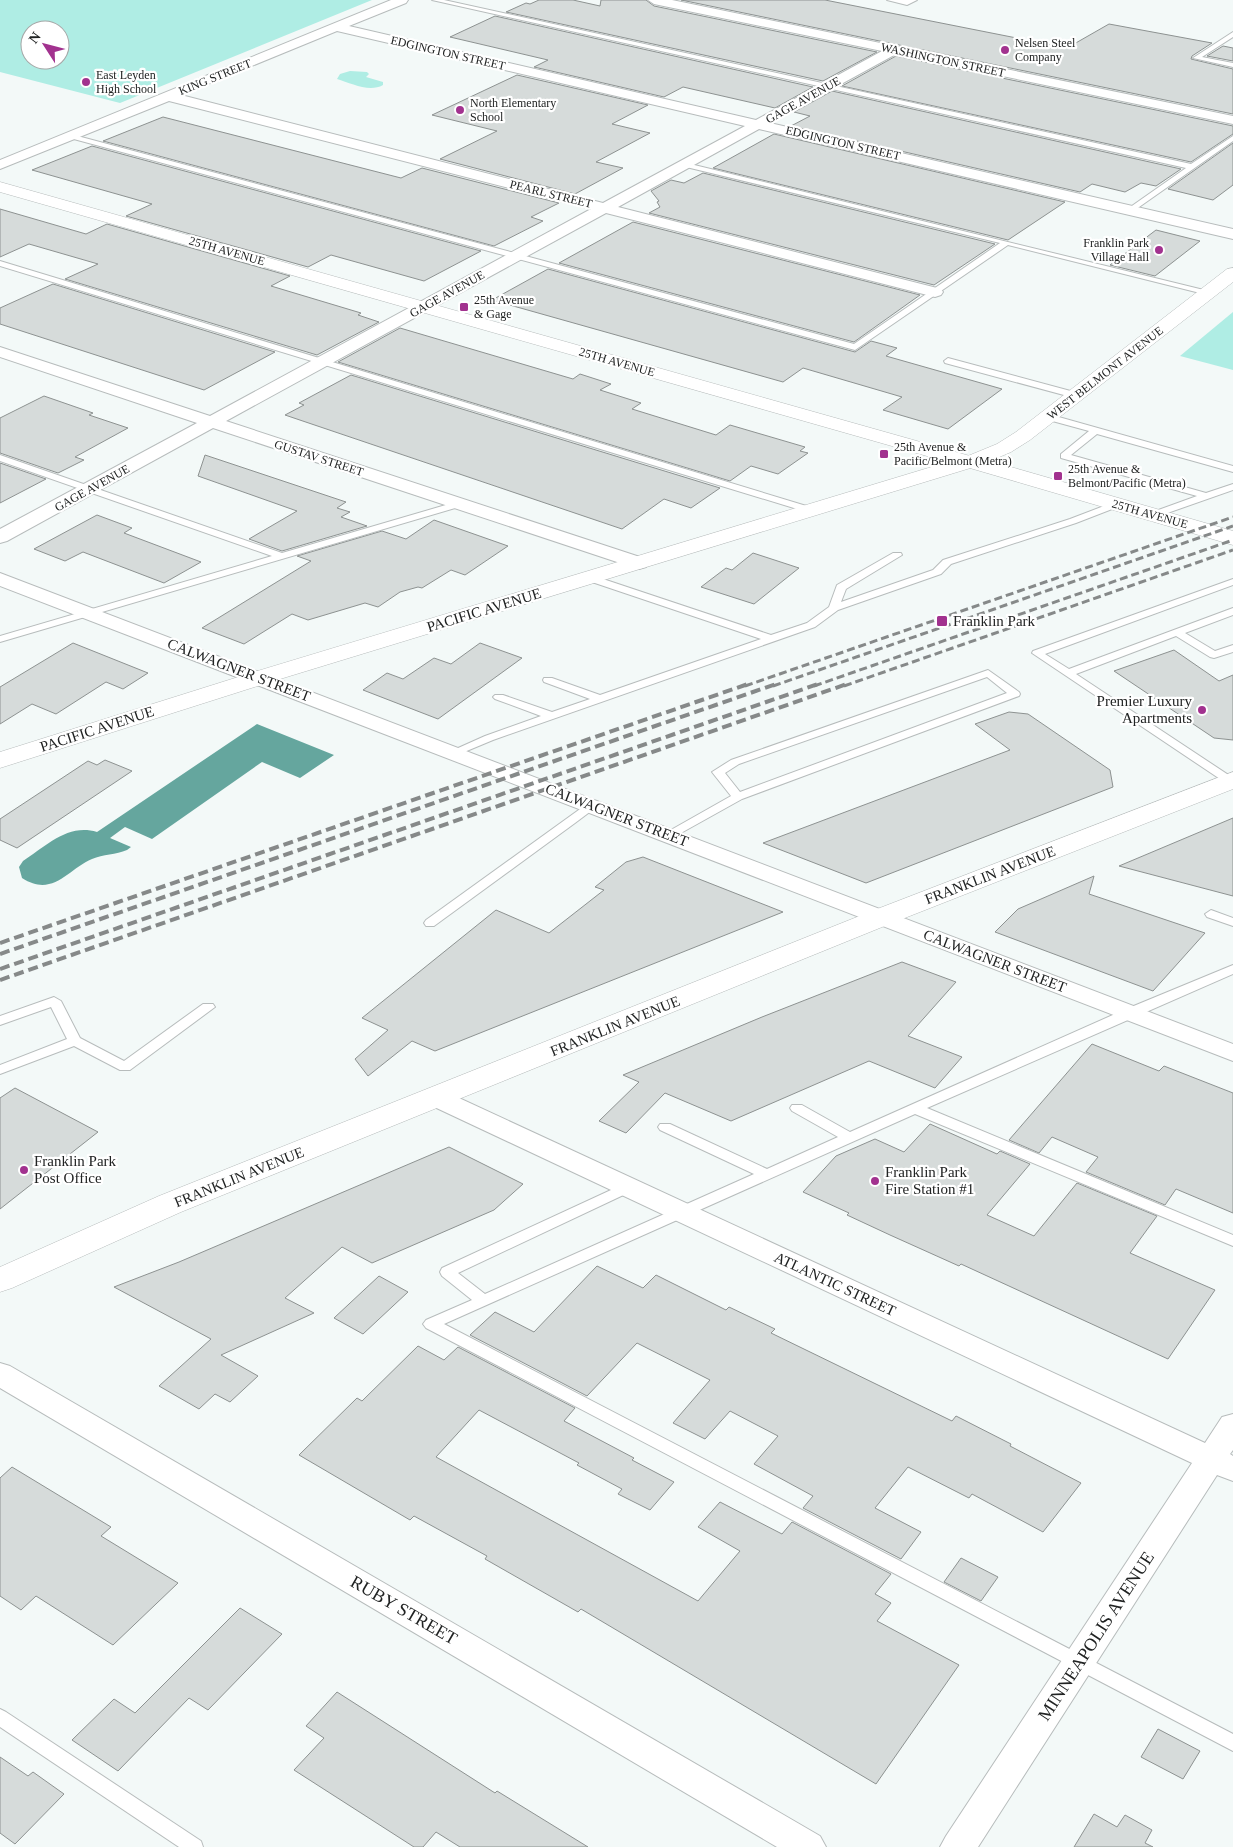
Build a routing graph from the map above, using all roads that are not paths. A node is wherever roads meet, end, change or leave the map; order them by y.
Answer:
1 (402, 0) edge
2 (435, 0) edge
3 (654, 0) edge
4 (890, 0) edge
5 (914, 0) edge
6 (336, 27) junction
7 (1233, 34) edge
8 (894, 50) junction
9 (1233, 65) edge
10 (829, 86) junction
11 (167, 96) junction
12 (1233, 120) edge
13 (759, 124) junction
14 (73, 136) junction
15 (1233, 138) edge
16 (685, 164) junction
17 (0, 165) edge
18 (1192, 167) junction
19 (0, 187) edge
20 (605, 208) junction
21 (1132, 210) junction
22 (1233, 234) edge
23 (1006, 243) junction
24 (517, 256) junction
25 (0, 264) edge
26 (1233, 273) edge
27 (935, 292) junction
28 (1208, 292) junction
29 (424, 307) junction
30 (0, 352) edge
31 (948, 361) dead end
32 (323, 362) junction
33 (1075, 395) junction
34 (1048, 417) junction
35 (211, 423) junction
36 (1096, 430) junction
37 (0, 458) edge
38 (970, 462) junction
39 (1233, 468) edge
40 (1233, 487) edge
41 (89, 489) junction
42 (1206, 496) junction
43 (459, 504) junction
44 (1117, 504) junction
45 (810, 510) junction
46 (1153, 515) junction
47 (0, 537) edge
48 (1233, 538) edge
49 (896, 555) dead end
50 (282, 556) junction
51 (640, 563) junction
52 (590, 578) junction
53 (0, 579) edge
54 (1233, 582) edge
55 (834, 608) junction
56 (1233, 611) edge
57 (90, 613) junction
58 (1176, 632) junction
59 (0, 639) edge
60 (771, 639) junction
61 (1233, 648) edge
62 (1068, 673) junction
63 (259, 678) junction
64 (548, 680) dead end
65 (499, 697) dead end
66 (600, 699) junction
67 (552, 716) junction
68 (453, 753) junction
69 (0, 760) edge
70 (1232, 781) edge
71 (738, 797) junction
72 (591, 806) junction
73 (668, 835) junction
74 (1211, 914) dead end
75 (882, 917) junction
76 (1233, 922) edge
77 (430, 923) dead end
78 (1233, 969) edge
79 (208, 1007) dead end
80 (1129, 1013) junction
81 (0, 1021) edge
82 (75, 1041) junction
83 (1233, 1053) edge
84 (0, 1070) edge
85 (437, 1098) junction
86 (797, 1108) dead end
87 (916, 1109) junction
88 (666, 1127) dead end
89 (850, 1138) junction
90 (768, 1175) junction
91 (629, 1187) junction
92 (683, 1213) junction
93 (1233, 1241) edge
94 (0, 1280) edge
95 (484, 1301) junction
96 (0, 1374) edge
97 (1233, 1425) edge
98 (1222, 1464) edge
99 (1078, 1663) junction
100 (0, 1717) edge
101 (1233, 1743) edge
102 (194, 1847) edge
103 (808, 1847) edge
104 (958, 1847) edge

1 - 6 street, KING STREET
2 - 10 lane
3 - 8 street, WASHINGTON STREET
4 - 5 lane
6 - 11 street, KING STREET
6 - 13 street, EDGINGTON STREET
7 - 9 lane
8 - 10 street, GAGE AVENUE
8 - 12 street, WASHINGTON STREET
10 - 13 street, GAGE AVENUE
10 - 18 lane
11 - 14 street, KING STREET
11 - 20 street, PEARL STREET
13 - 16 street, GAGE AVENUE
13 - 21 street, EDGINGTON STREET
14 - 17 street, KING STREET
14 - 24 lane
15 - 18 lane
16 - 20 street, GAGE AVENUE
16 - 23 lane
18 - 21 lane
19 - 29 street, 25TH AVENUE
20 - 24 street, GAGE AVENUE
20 - 27 street, PEARL STREET
21 - 22 street, EDGINGTON STREET
23 - 27 lane
23 - 28 lane
24 - 27 lane
24 - 29 street, GAGE AVENUE
25 - 32 lane
26 - 28 street, WEST BELMONT AVENUE
28 - 33 street, WEST BELMONT AVENUE
29 - 32 street, GAGE AVENUE
29 - 38 street, 25TH AVENUE
30 - 35 street, GUSTAV STREET
31 - 33 lane
32 - 35 street, GAGE AVENUE
32 - 45 lane
33 - 34 street, WEST BELMONT AVENUE
34 - 36 lane
34 - 38 street, WEST BELMONT AVENUE
35 - 41 street, GAGE AVENUE
35 - 43 street, GUSTAV STREET
36 - 39 lane
36 - 42 lane
37 - 41 lane
38 - 44 street, 25TH AVENUE
38 - 45 street, PACIFIC AVENUE
40 - 42 lane
41 - 47 street, GAGE AVENUE
41 - 50 lane
42 - 46 lane
43 - 50 lane
43 - 51 street, GUSTAV STREET
44 - 46 street, 25TH AVENUE
44 - 55 lane
45 - 51 street, PACIFIC AVENUE
46 - 48 street, 25TH AVENUE
49 - 55 lane
50 - 57 lane
51 - 52 street, PACIFIC AVENUE
52 - 60 lane
52 - 63 street, PACIFIC AVENUE
53 - 57 street, CALWAGNER STREET
54 - 62 lane
55 - 60 lane
56 - 58 lane
57 - 59 lane
57 - 63 street, CALWAGNER STREET
58 - 61 lane
58 - 62 lane
60 - 66 lane
62 - 70 lane
63 - 68 street, CALWAGNER STREET
63 - 69 street, PACIFIC AVENUE
64 - 66 lane
65 - 67 lane
66 - 67 lane
67 - 68 lane
68 - 72 street, CALWAGNER STREET
70 - 75 street, FRANKLIN AVENUE
71 - 71 lane
71 - 73 lane
72 - 73 street, CALWAGNER STREET
72 - 77 lane
73 - 75 street, CALWAGNER STREET
74 - 76 lane
75 - 80 street, CALWAGNER STREET
75 - 85 street, FRANKLIN AVENUE
78 - 80 lane
79 - 82 lane
80 - 83 street, CALWAGNER STREET
80 - 87 lane
81 - 82 lane
82 - 84 lane
85 - 91 street, ATLANTIC STREET
85 - 94 street, FRANKLIN AVENUE
86 - 89 lane
87 - 89 lane
87 - 93 lane
88 - 90 lane
89 - 90 lane
90 - 92 lane
91 - 92 street, ATLANTIC STREET
91 - 95 lane
92 - 95 lane
92 - 98 street, ATLANTIC STREET
95 - 99 lane
96 - 103 street, RUBY STREET
97 - 98 street, MINNEAPOLIS AVENUE
98 - 99 street, MINNEAPOLIS AVENUE
99 - 101 lane
99 - 104 street, MINNEAPOLIS AVENUE
100 - 102 lane

